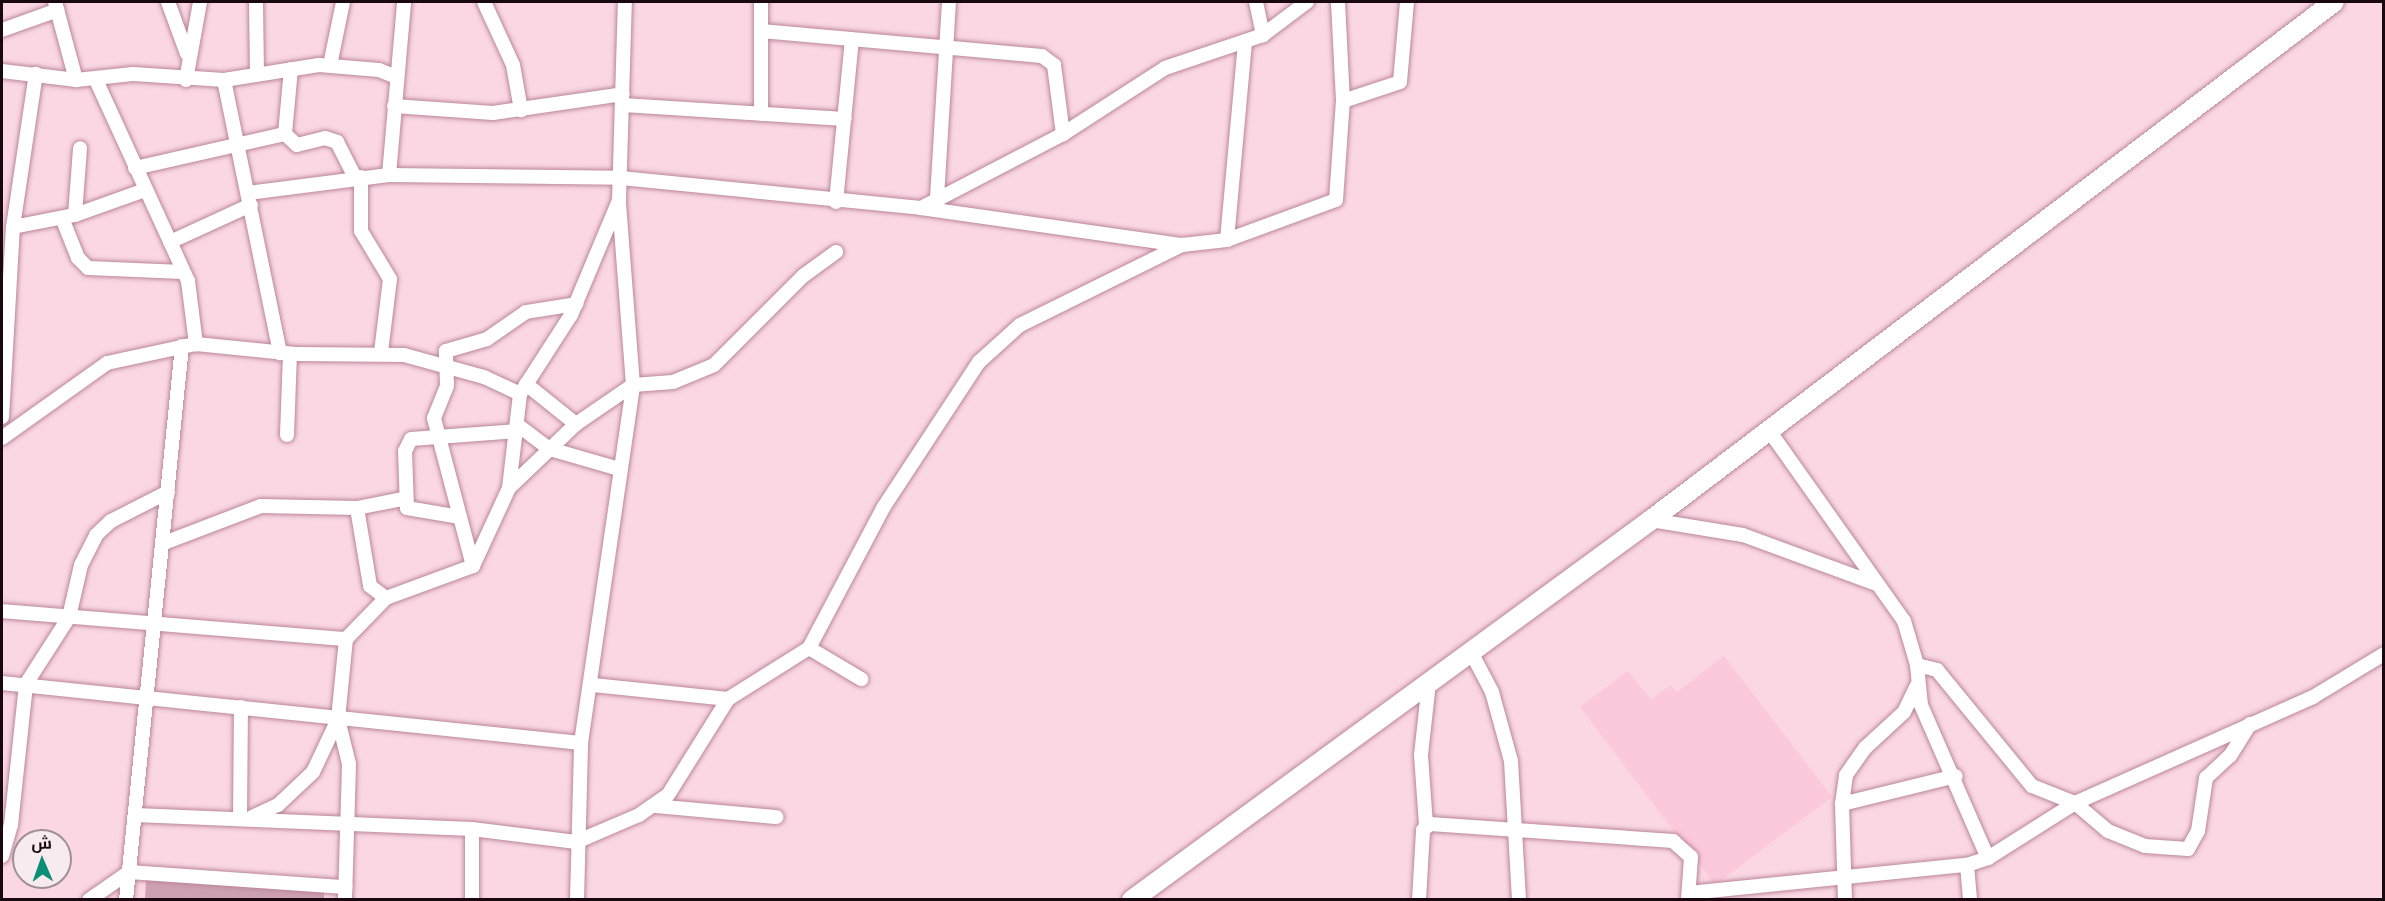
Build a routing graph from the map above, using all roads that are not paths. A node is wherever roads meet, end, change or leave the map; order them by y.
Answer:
1 (168, 2) edge
2 (200, 2) edge
3 (256, 2) edge
4 (343, 2) edge
5 (404, 2) edge
6 (484, 2) edge
7 (625, 2) edge
8 (761, 2) edge
9 (949, 2) edge
10 (1256, 2) edge
11 (1307, 2) edge
12 (1338, 2) edge
13 (1407, 2) edge
14 (2334, 2) edge
15 (57, 6) edge
16 (2, 30) edge
17 (761, 31) junction
18 (1263, 35) junction
19 (852, 40) junction
20 (1245, 43) junction
21 (946, 47) junction
22 (188, 56) junction
23 (330, 65) junction
24 (291, 69) junction
25 (2, 71) edge
26 (397, 71) junction
27 (36, 74) junction
28 (257, 74) junction
29 (76, 80) junction
30 (96, 80) junction
31 (186, 80) junction
32 (224, 80) junction
33 (623, 100) junction
34 (1343, 101) junction
35 (394, 106) junction
36 (521, 110) junction
37 (761, 114) junction
38 (845, 119) junction
39 (285, 134) junction
40 (1063, 134) junction
41 (236, 142) junction
42 (80, 148) dead end
43 (135, 168) junction
44 (389, 175) junction
45 (354, 178) junction
46 (621, 178) junction
47 (145, 190) junction
48 (937, 198) junction
49 (249, 199) junction
50 (619, 200) junction
51 (836, 202) junction
52 (921, 208) junction
53 (68, 217) junction
54 (9, 220) edge
55 (1227, 240) junction
56 (170, 242) junction
57 (1182, 245) junction
58 (836, 252) dead end
59 (183, 272) junction
60 (576, 304) junction
61 (189, 345) junction
62 (381, 352) junction
63 (285, 353) junction
64 (446, 366) junction
65 (633, 385) junction
66 (524, 389) junction
67 (2, 417) edge
68 (576, 423) junction
69 (519, 428) junction
70 (1768, 429) junction
71 (287, 435) dead end
72 (438, 436) junction
73 (2, 438) edge
74 (550, 449) junction
75 (619, 469) junction
76 (509, 488) junction
77 (168, 492) junction
78 (403, 500) junction
79 (357, 508) junction
80 (460, 517) junction
81 (1651, 520) junction
82 (164, 543) junction
83 (473, 566) junction
84 (1876, 584) junction
85 (386, 598) junction
86 (2, 611) edge
87 (69, 617) junction
88 (154, 621) junction
89 (346, 639) junction
90 (809, 648) junction
91 (1472, 652) junction
92 (2384, 654) edge
93 (1917, 665) junction
94 (861, 679) dead end
95 (1429, 682) junction
96 (2, 683) edge
97 (26, 684) junction
98 (1917, 685) junction
99 (592, 686) junction
100 (148, 696) junction
101 (728, 699) junction
102 (241, 707) junction
103 (338, 718) junction
104 (2250, 724) junction
105 (581, 743) junction
106 (1956, 776) junction
107 (2075, 803) junction
108 (1842, 804) junction
109 (655, 806) junction
110 (135, 815) junction
111 (777, 817) dead end
112 (243, 819) junction
113 (346, 823) junction
114 (1426, 825) junction
115 (1517, 827) junction
116 (472, 830) junction
117 (576, 842) junction
118 (2, 856) edge
119 (1988, 858) junction
120 (1967, 865) junction
121 (129, 872) junction
122 (1847, 874) junction
123 (345, 893) edge
124 (1689, 896) edge
125 (89, 900) edge
126 (126, 900) edge
127 (472, 900) edge
128 (578, 900) edge
129 (1132, 900) edge
130 (1419, 900) edge
131 (1519, 900) edge
132 (1845, 900) edge
133 (1971, 900) edge

1 - 22 street
2 - 22 street
3 - 28 street
4 - 23 street
5 - 26 street
6 - 36 street
7 - 33 street
8 - 17 street
9 - 21 street
10 - 18 street
11 - 18 street
12 - 34 street
13 - 34 street
14 - 70 highway
15 - 16 street
15 - 29 street
17 - 19 street
17 - 37 street
18 - 20 street
19 - 21 street
19 - 38 street
20 - 40 street
20 - 55 street
21 - 40 street
21 - 48 street
22 - 31 street
23 - 24 street
23 - 26 street
24 - 28 street
24 - 39 street
25 - 27 street
26 - 35 street
27 - 29 street
27 - 54 street
28 - 32 street
29 - 30 street
30 - 31 street
30 - 43 street
31 - 32 street
32 - 41 street
33 - 36 street
33 - 37 street
33 - 46 street
34 - 55 street
35 - 36 street
35 - 44 street
37 - 38 street
38 - 51 street
39 - 41 street
39 - 45 street
40 - 48 street
41 - 43 street
41 - 49 street
42 - 53 street
43 - 47 street
44 - 45 street
44 - 46 street
45 - 49 street
45 - 62 street
46 - 50 street
46 - 51 street
47 - 53 street
47 - 56 street
48 - 52 street
49 - 56 street
49 - 63 street
50 - 60 street
50 - 65 street
51 - 52 street
52 - 57 street
53 - 54 street
53 - 59 street
54 - 67 street
55 - 57 street
56 - 59 street
57 - 90 street
58 - 65 street
59 - 61 street
60 - 64 street
60 - 66 street
61 - 63 street
61 - 73 street
61 - 77 street
62 - 63 street
62 - 64 street
63 - 71 street
64 - 66 street
64 - 72 street
65 - 68 street
65 - 75 street
66 - 68 street
66 - 69 street
68 - 74 street
69 - 72 street
69 - 74 street
69 - 76 street
70 - 81 highway
70 - 84 street
72 - 78 street
72 - 80 street
74 - 75 street
74 - 76 street
75 - 99 street
76 - 83 street
77 - 82 street
77 - 87 street
78 - 79 street
78 - 80 street
79 - 82 street
79 - 85 street
80 - 83 street
81 - 84 street
81 - 91 highway
82 - 88 street
83 - 85 street
84 - 93 street
85 - 89 street
86 - 87 street
87 - 88 street
87 - 97 street
88 - 89 street
88 - 100 street
89 - 103 street
90 - 94 street
90 - 101 street
91 - 95 highway
91 - 115 street
92 - 104 street
93 - 98 street
93 - 107 street
95 - 114 street
95 - 129 highway
96 - 97 street
97 - 100 street
97 - 118 street
98 - 106 street
98 - 108 street
99 - 101 street
99 - 105 street
100 - 102 street
100 - 110 street
101 - 109 street
102 - 103 street
102 - 112 street
103 - 105 street
103 - 112 street
103 - 113 street
104 - 107 street
104 - 107 street
105 - 117 street
106 - 108 street
106 - 119 street
107 - 119 street
108 - 122 street
109 - 111 street
109 - 117 street
110 - 112 street
110 - 121 street
112 - 113 street
113 - 116 street
113 - 123 street
114 - 115 street
114 - 130 street
115 - 124 street
115 - 131 street
116 - 117 street
116 - 127 street
117 - 128 street
119 - 120 street
120 - 122 street
120 - 133 street
121 - 123 street
121 - 125 street
121 - 126 street
122 - 124 street
122 - 132 street

